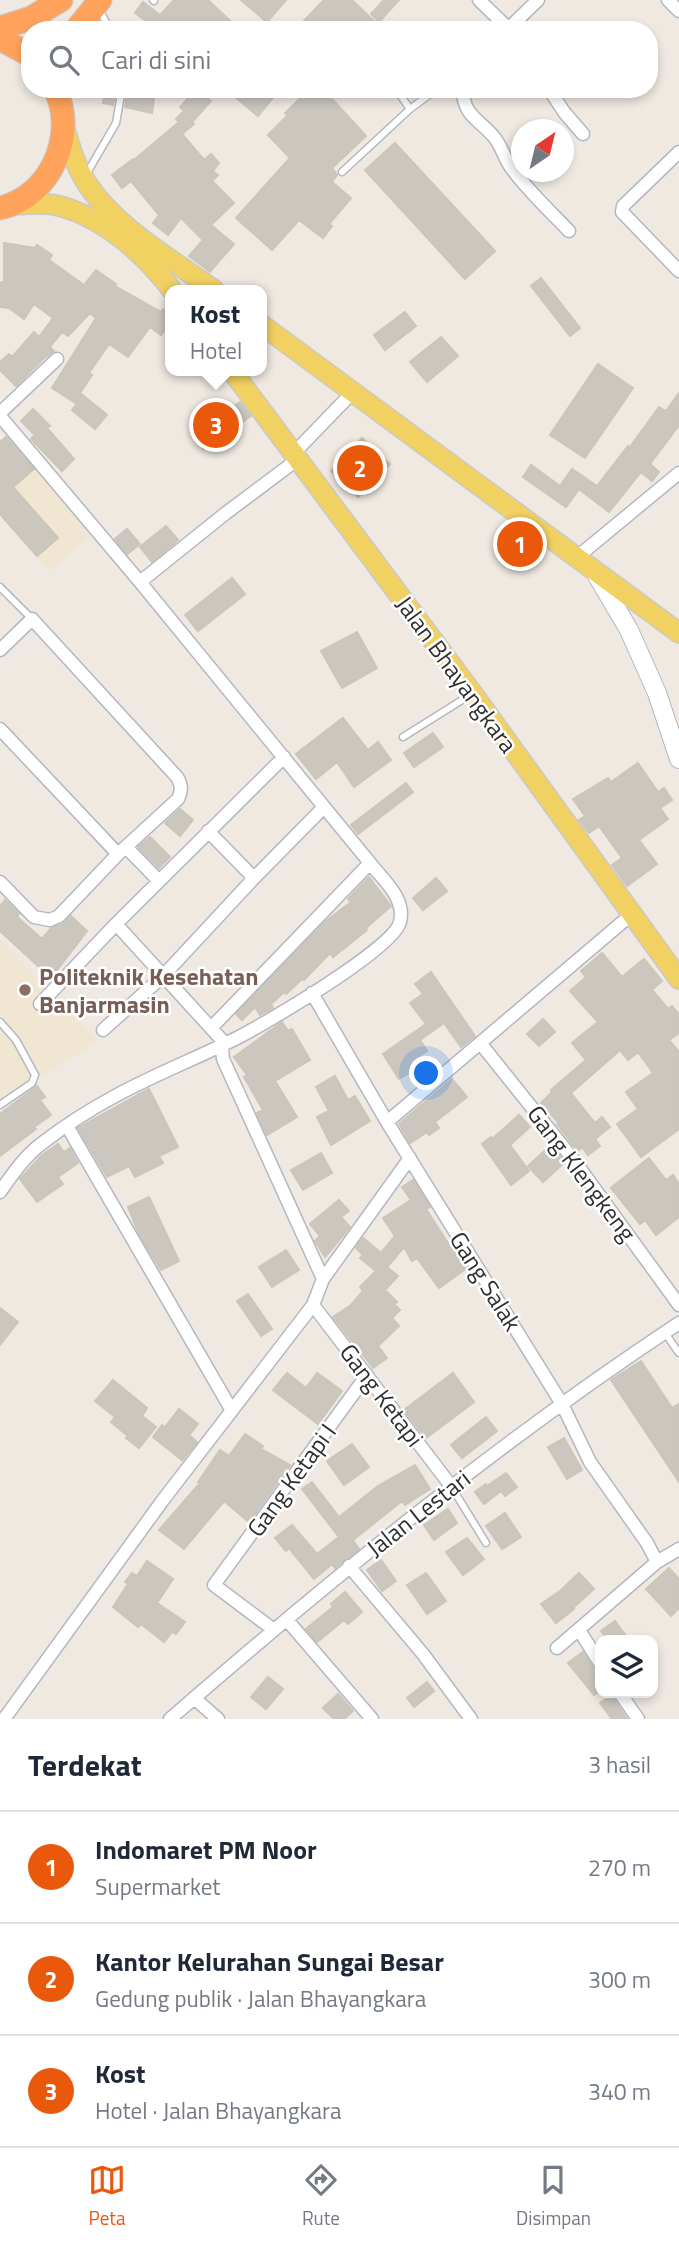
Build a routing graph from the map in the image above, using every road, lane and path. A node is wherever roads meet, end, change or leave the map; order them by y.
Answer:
1 (61, 0) edge
2 (480, 0) edge
3 (538, 0) edge
4 (668, 0) edge
5 (98, 2) edge
6 (679, 11) edge
7 (24, 21) edge
8 (83, 21) edge
9 (106, 21) edge
10 (501, 21) edge
11 (517, 21) edge
12 (21, 22) edge
13 (0, 28) edge
14 (0, 39) edge
15 (21, 50) edge
16 (59, 98) edge
17 (120, 98) edge
18 (402, 98) edge
19 (425, 98) edge
20 (463, 98) edge
21 (555, 98) edge
22 (410, 109) junction
23 (64, 126) junction
24 (583, 134) dead end
25 (679, 152) edge
26 (342, 172) dead end
27 (84, 179) junction
28 (7, 206) edge
29 (569, 231) dead end
30 (679, 271) edge
31 (189, 272) junction
32 (168, 285) edge
33 (177, 285) edge
34 (207, 285) edge
35 (267, 329) edge
36 (57, 359) dead end
37 (236, 376) edge
38 (353, 392) junction
39 (0, 415) edge
40 (296, 456) junction
41 (679, 473) edge
42 (576, 558) junction
43 (596, 574) junction
44 (140, 582) junction
45 (0, 587) edge
46 (653, 613) junction
47 (32, 619) junction
48 (629, 630) junction
49 (679, 633) edge
50 (0, 650) edge
51 (473, 694) junction
52 (0, 729) edge
53 (403, 737) dead end
54 (284, 757) junction
55 (679, 759) edge
56 (324, 807) junction
57 (208, 831) junction
58 (122, 850) junction
59 (370, 863) junction
60 (254, 877) junction
61 (159, 881) junction
62 (0, 883) edge
63 (632, 914) junction
64 (116, 924) junction
65 (163, 976) junction
66 (679, 979) edge
67 (312, 993) junction
68 (40, 1004) dead end
69 (0, 1022) edge
70 (212, 1027) junction
71 (103, 1030) dead end
72 (481, 1044) junction
73 (221, 1045) junction
74 (0, 1105) edge
75 (387, 1122) junction
76 (67, 1126) junction
77 (410, 1157) junction
78 (0, 1192) edge
79 (323, 1279) junction
80 (313, 1305) junction
81 (679, 1305) edge
82 (679, 1323) edge
83 (665, 1333) junction
84 (679, 1353) edge
85 (367, 1375) junction
86 (562, 1404) junction
87 (231, 1409) junction
88 (451, 1486) junction
89 (486, 1543) dead end
90 (679, 1549) edge
91 (657, 1562) junction
92 (349, 1566) junction
93 (287, 1619) junction
94 (274, 1630) junction
95 (579, 1630) junction
96 (557, 1648) dead end
97 (595, 1655) edge
98 (194, 1698) junction
99 (623, 1698) edge
100 (4, 1719) edge
101 (170, 1719) edge
102 (218, 1719) edge
103 (372, 1719) edge
104 (471, 1719) edge
105 (638, 1719) edge

1 - 7 highway
2 - 10 street
3 - 11 street
4 - 6 street
5 - 8 highway
5 - 9 lane
12 - 13 highway
14 - 15 highway
16 - 23 highway
17 - 27 lane
18 - 22 lane
19 - 22 lane
20 - 29 street
21 - 24 street
22 - 26 lane
23 - 27 main road
23 - 28 highway
25 - 30 street
27 - 31 main road
28 - 32 main road
31 - 33 main road
31 - 34 main road
35 - 38 main road
36 - 39 street
37 - 40 main road, Jalan Bhayangkara
38 - 40 street
38 - 42 main road
39 - 44 street
40 - 44 street
40 - 51 main road, Jalan Bhayangkara
41 - 42 street
42 - 43 main road
43 - 46 main road
43 - 48 street
44 - 54 street
45 - 47 lane
46 - 48 street
46 - 49 main road
47 - 50 street
47 - 58 street
48 - 55 street
51 - 53 lane
51 - 63 main road, Jalan Bhayangkara
52 - 58 street
54 - 56 street
54 - 57 street
56 - 59 street
56 - 60 street
57 - 60 street
57 - 61 street
58 - 61 street
58 - 62 street
59 - 67 street
59 - 70 street
60 - 65 street
61 - 64 street
63 - 66 main road, Jalan Bhayangkara
63 - 72 street
64 - 65 street
64 - 68 street
65 - 70 street
65 - 71 street
67 - 73 street
67 - 75 street, Gang Salak
69 - 74 lane
70 - 73 street
72 - 75 street
72 - 81 street, Gang Klengkeng
73 - 76 street
73 - 79 street
75 - 77 street, Gang Salak
76 - 78 street
76 - 87 street
77 - 79 street
77 - 86 street, Gang Salak
79 - 80 street
80 - 85 street, Gang Ketapi
80 - 87 street
82 - 83 street, Jalan Lestari
83 - 84 lane
83 - 86 street, Jalan Lestari
85 - 88 street, Gang Ketapi
85 - 94 street, Gang Ketapi I
86 - 88 street, Jalan Lestari
86 - 91 street, Gang Salak
87 - 100 street
88 - 89 lane
88 - 92 street, Jalan Lestari
90 - 91 street
91 - 95 street
92 - 93 street, Jalan Lestari
92 - 104 street
93 - 94 street, Jalan Lestari
93 - 103 street
94 - 98 street, Jalan Lestari
95 - 96 street
95 - 97 street
98 - 101 street, Jalan Lestari
98 - 102 street
99 - 105 street

